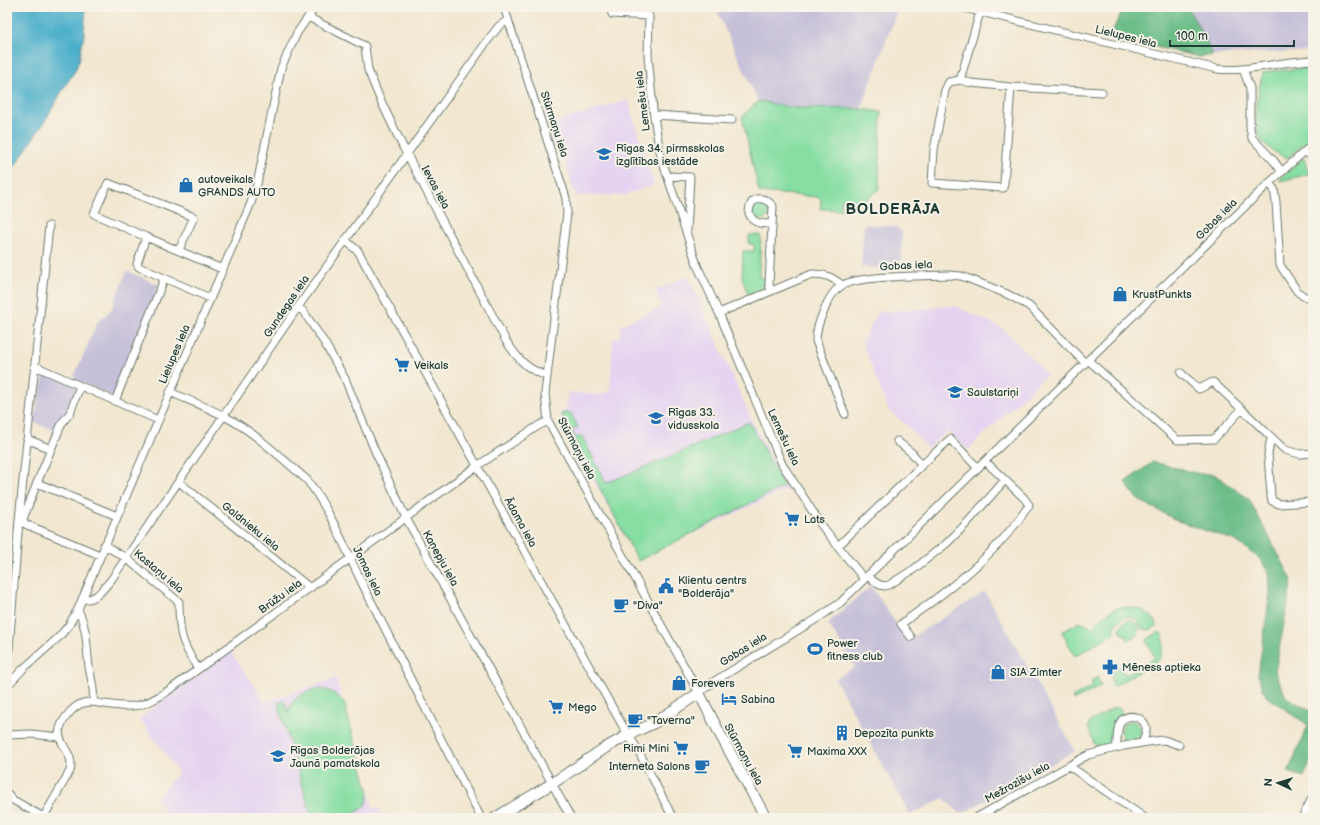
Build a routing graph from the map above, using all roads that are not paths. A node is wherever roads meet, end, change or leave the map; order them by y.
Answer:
1 (315, 7) edge
2 (504, 7) edge
3 (610, 7) edge
4 (960, 7) edge
5 (980, 12) junction
6 (308, 17) junction
7 (508, 20) junction
8 (1313, 60) edge
9 (1243, 69) junction
10 (960, 80) junction
11 (1011, 87) junction
12 (1102, 92) dead end
13 (654, 115) junction
14 (732, 120) dead end
15 (1313, 144) edge
16 (1305, 151) junction
17 (406, 154) junction
18 (1313, 158) edge
19 (1282, 172) junction
20 (668, 176) junction
21 (1269, 183) junction
22 (772, 224) dead end
23 (49, 226) dead end
24 (686, 234) junction
25 (146, 237) junction
26 (345, 240) junction
27 (179, 250) junction
28 (222, 269) junction
29 (164, 279) junction
30 (842, 285) junction
31 (771, 291) junction
32 (210, 298) junction
33 (1313, 299) edge
34 (298, 307) junction
35 (719, 313) junction
36 (1087, 362) junction
37 (35, 366) junction
38 (1181, 373) dead end
39 (547, 376) junction
40 (80, 386) junction
41 (170, 392) junction
42 (115, 401) junction
43 (1242, 409) junction
44 (845, 414) dead end
45 (224, 416) junction
46 (158, 420) junction
47 (548, 421) junction
48 (1271, 437) junction
49 (27, 439) junction
50 (897, 441) dead end
51 (51, 449) junction
52 (1313, 453) edge
53 (985, 461) junction
54 (922, 465) junction
55 (477, 466) junction
56 (978, 468) junction
57 (1005, 480) junction
58 (179, 482) junction
59 (37, 483) junction
60 (1313, 502) edge
61 (117, 516) junction
62 (406, 518) junction
63 (21, 520) junction
64 (104, 545) junction
65 (838, 546) junction
66 (100, 555) junction
67 (126, 558) junction
68 (350, 559) junction
69 (866, 577) junction
70 (310, 588) junction
71 (82, 599) junction
72 (78, 609) junction
73 (911, 636) dead end
74 (198, 669) junction
75 (7, 674) edge
76 (7, 686) edge
77 (699, 693) junction
78 (93, 702) junction
79 (7, 735) edge
80 (628, 735) junction
81 (59, 737) junction
82 (1143, 742) junction
83 (1179, 744) dead end
84 (1116, 748) junction
85 (1069, 766) junction
86 (553, 783) junction
87 (7, 793) edge
88 (1313, 796) edge
89 (44, 818) edge
90 (481, 818) edge
91 (495, 818) edge
92 (571, 818) edge
93 (673, 818) edge
94 (766, 818) edge
95 (976, 818) edge
96 (1145, 818) edge
97 (1302, 818) edge

1 - 6 street, Lielupes iela
2 - 7 street, Stūrmaņu iela
3 - 13 street, Lemešu iela
4 - 5 street, Lielupes iela
5 - 9 street, Lielupes iela
5 - 10 street
6 - 17 street, Ievas iela
6 - 28 street, Lielupes iela
7 - 17 street, Gundegas iela
7 - 39 street, Stūrmaņu iela
8 - 9 street, Lielupes iela
9 - 19 street
10 - 11 street
10 - 11 street
11 - 12 street
13 - 14 street
13 - 20 street, Lemešu iela
15 - 16 street, Gobas iela
16 - 18 street
16 - 19 street, Gobas iela
17 - 26 street, Gundegas iela
17 - 39 street, Ievas iela
19 - 21 street, Gobas iela
20 - 24 street, Lemešu iela
20 - 24 street
21 - 33 street
21 - 36 street, Gobas iela
22 - 31 street
23 - 37 street
24 - 35 street, Lemešu iela
25 - 27 street
25 - 27 street
25 - 29 street
26 - 34 street, Gundegas iela
26 - 55 street, Ādama iela
27 - 28 street
28 - 32 street, Lielupes iela
29 - 32 street
29 - 42 street
30 - 31 street
30 - 36 street, Gobas iela
30 - 44 street
31 - 35 street
32 - 41 street, Lielupes iela
34 - 45 street, Gundegas iela
34 - 62 street, Kaņepju iela
35 - 65 street, Lemešu iela
36 - 43 street
36 - 53 street, Gobas iela
37 - 40 street
37 - 49 street
38 - 43 street
39 - 47 street, Stūrmaņu iela
40 - 42 street
40 - 51 street
41 - 45 street, Jomas iela
41 - 46 street, Lielupes iela
42 - 46 street
43 - 48 street
45 - 58 street, Gundegas iela
45 - 68 street, Jomas iela
46 - 61 street, Lielupes iela
47 - 55 street, Brūžu iela
47 - 77 street, Stūrmaņu iela
48 - 52 street
48 - 60 street
49 - 51 street
49 - 63 street
50 - 54 street
51 - 59 street
53 - 56 street, Gobas iela
53 - 57 street
54 - 56 street
54 - 65 street
55 - 62 street, Brūžu iela
55 - 80 street, Ādama iela
56 - 69 street, Gobas iela
57 - 69 street, Lemešu iela
57 - 73 street
58 - 67 street, Gundegas iela
58 - 70 street, Galdnieku iela
59 - 61 street
59 - 63 street
61 - 64 street, Lielupes iela
62 - 68 street, Brūžu iela
62 - 86 street, Kaņepju iela
63 - 66 street
63 - 75 street
64 - 66 street, Lielupes iela
64 - 67 street, Kastaņu iela
65 - 69 street, Lemešu iela
66 - 71 street, Lielupes iela
67 - 71 street, Gundegas iela
67 - 74 street, Kastaņu iela
68 - 70 street, Brūžu iela
68 - 90 street, Jomas iela
69 - 77 street, Gobas iela
70 - 74 street, Brūžu iela
71 - 72 street, Lielupes iela
72 - 76 street, Lielupes iela
72 - 78 street
74 - 78 street, Brūžu iela
77 - 80 street, Gobas iela
77 - 94 street, Stūrmaņu iela
78 - 81 street
79 - 81 street
80 - 86 street, Gobas iela
80 - 93 street, Ādama iela
81 - 89 street
82 - 83 street, Mežrozīšu iela
82 - 84 street, Mežrozīšu iela
82 - 84 street
84 - 85 street, Mežrozīšu iela
85 - 95 street, Mežrozīšu iela
85 - 96 street
86 - 91 street, Gobas iela
86 - 92 street, Kaņepju iela
87 - 89 street
88 - 97 street

